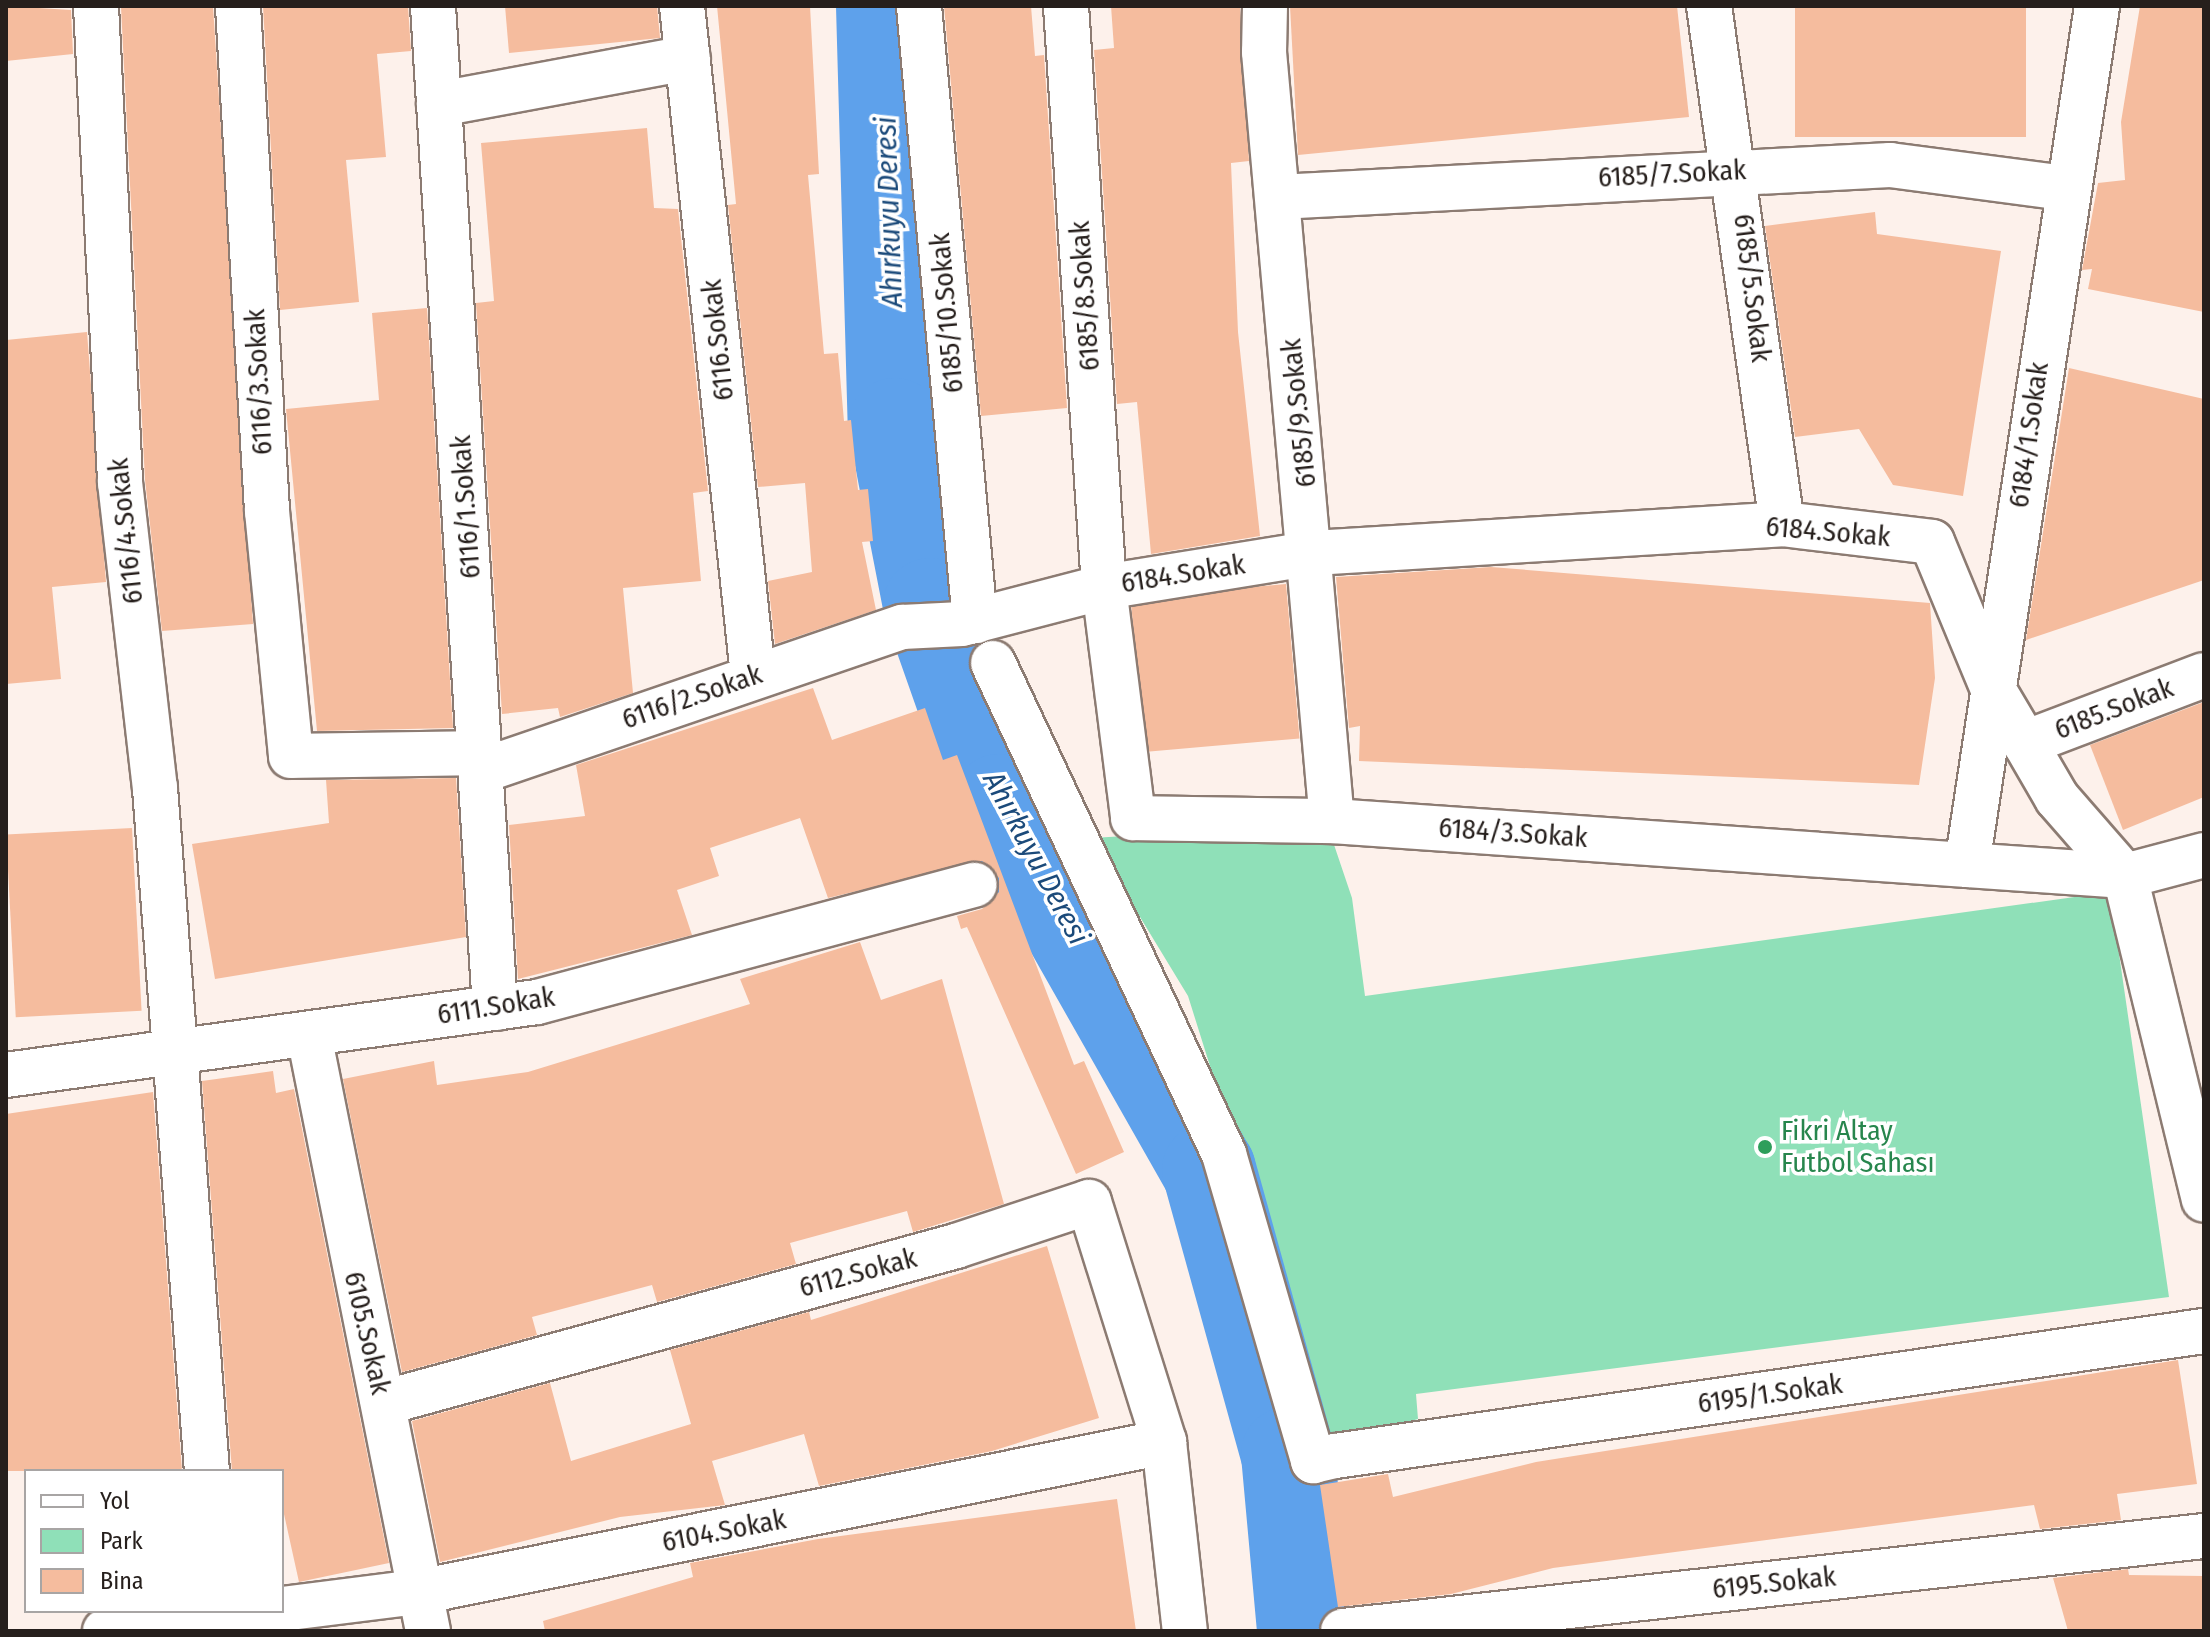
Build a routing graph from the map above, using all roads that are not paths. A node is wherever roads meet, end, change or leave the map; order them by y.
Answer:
1 (96, 6) edge
2 (238, 6) edge
3 (433, 6) edge
4 (682, 6) edge
5 (919, 6) edge
6 (1066, 6) edge
7 (1265, 6) edge
8 (1709, 6) edge
9 (2097, 6) edge
10 (688, 58) junction
11 (439, 104) junction
12 (1735, 170) junction
13 (2065, 188) junction
14 (1278, 197) junction
15 (1782, 524) junction
16 (1313, 553) junction
17 (1104, 587) junction
18 (969, 622) junction
19 (902, 627) joint
20 (993, 663) dead end
21 (753, 675) junction
22 (2204, 675) edge
23 (1993, 689) junction
24 (2025, 743) junction
25 (291, 756) joint
26 (483, 762) junction
27 (1332, 821) junction
28 (2204, 855) edge
29 (1967, 865) junction
30 (2125, 876) junction
31 (975, 885) dead end
32 (495, 1008) junction
33 (309, 1035) junction
34 (172, 1055) junction
35 (6, 1075) edge
36 (2204, 1200) edge
37 (2204, 1331) edge
38 (383, 1403) junction
39 (1164, 1442) junction
40 (207, 1469) edge
41 (2204, 1536) edge
42 (284, 1609) edge
43 (426, 1611) edge
44 (219, 1614) edge
45 (105, 1631) edge
46 (1185, 1631) edge
47 (1343, 1631) edge

1 - 34 street, 6116/4.Sokak
2 - 25 street, 6116/3.Sokak
3 - 11 street, 6116/1.Sokak
4 - 10 street, 6116.Sokak
5 - 18 street, 6185/10.Sokak
6 - 17 street, 6185/8.Sokak
7 - 14 street, 6185/9.Sokak
8 - 12 street, 6185/5.Sokak
9 - 13 street, 6184/1.Sokak
10 - 11 street
10 - 21 street, 6116.Sokak
11 - 26 street, 6116/1.Sokak
12 - 13 street, 6185/7.Sokak
12 - 14 street, 6185/7.Sokak
12 - 15 street, 6185/5.Sokak
13 - 23 street, 6184/1.Sokak
14 - 16 street, 6185/9.Sokak
15 - 16 street, 6184.Sokak
15 - 23 street, 6184.Sokak
16 - 17 street, 6184.Sokak
16 - 27 street, 6185/9.Sokak
17 - 18 street, 6184.Sokak
17 - 27 street, 6184/3.Sokak
18 - 19 street, 6184.Sokak
19 - 21 street, 6116/2.Sokak
20 - 37 street, 6195/1.Sokak
21 - 26 street, 6116/2.Sokak
22 - 24 street, 6185.Sokak
23 - 24 street, 6184.Sokak
23 - 29 street, 6184/1.Sokak
24 - 30 street, 6184.Sokak
25 - 26 street, 6116/2.Sokak
26 - 32 street, 6116/1.Sokak
27 - 29 street, 6184/3.Sokak
28 - 30 street, 6184/3.Sokak
29 - 30 street, 6184/3.Sokak
30 - 36 street, 6184.Sokak
31 - 32 street, 6111.Sokak
32 - 33 street, 6111.Sokak
33 - 34 street, 6111.Sokak
33 - 38 street, 6105.Sokak
34 - 35 street, 6111.Sokak
34 - 40 street, 6116/4.Sokak
38 - 39 street, 6112.Sokak
38 - 43 street, 6105.Sokak
39 - 43 street, 6104.Sokak
39 - 46 street
41 - 47 street, 6195.Sokak
42 - 43 street, 6104.Sokak
44 - 45 street

